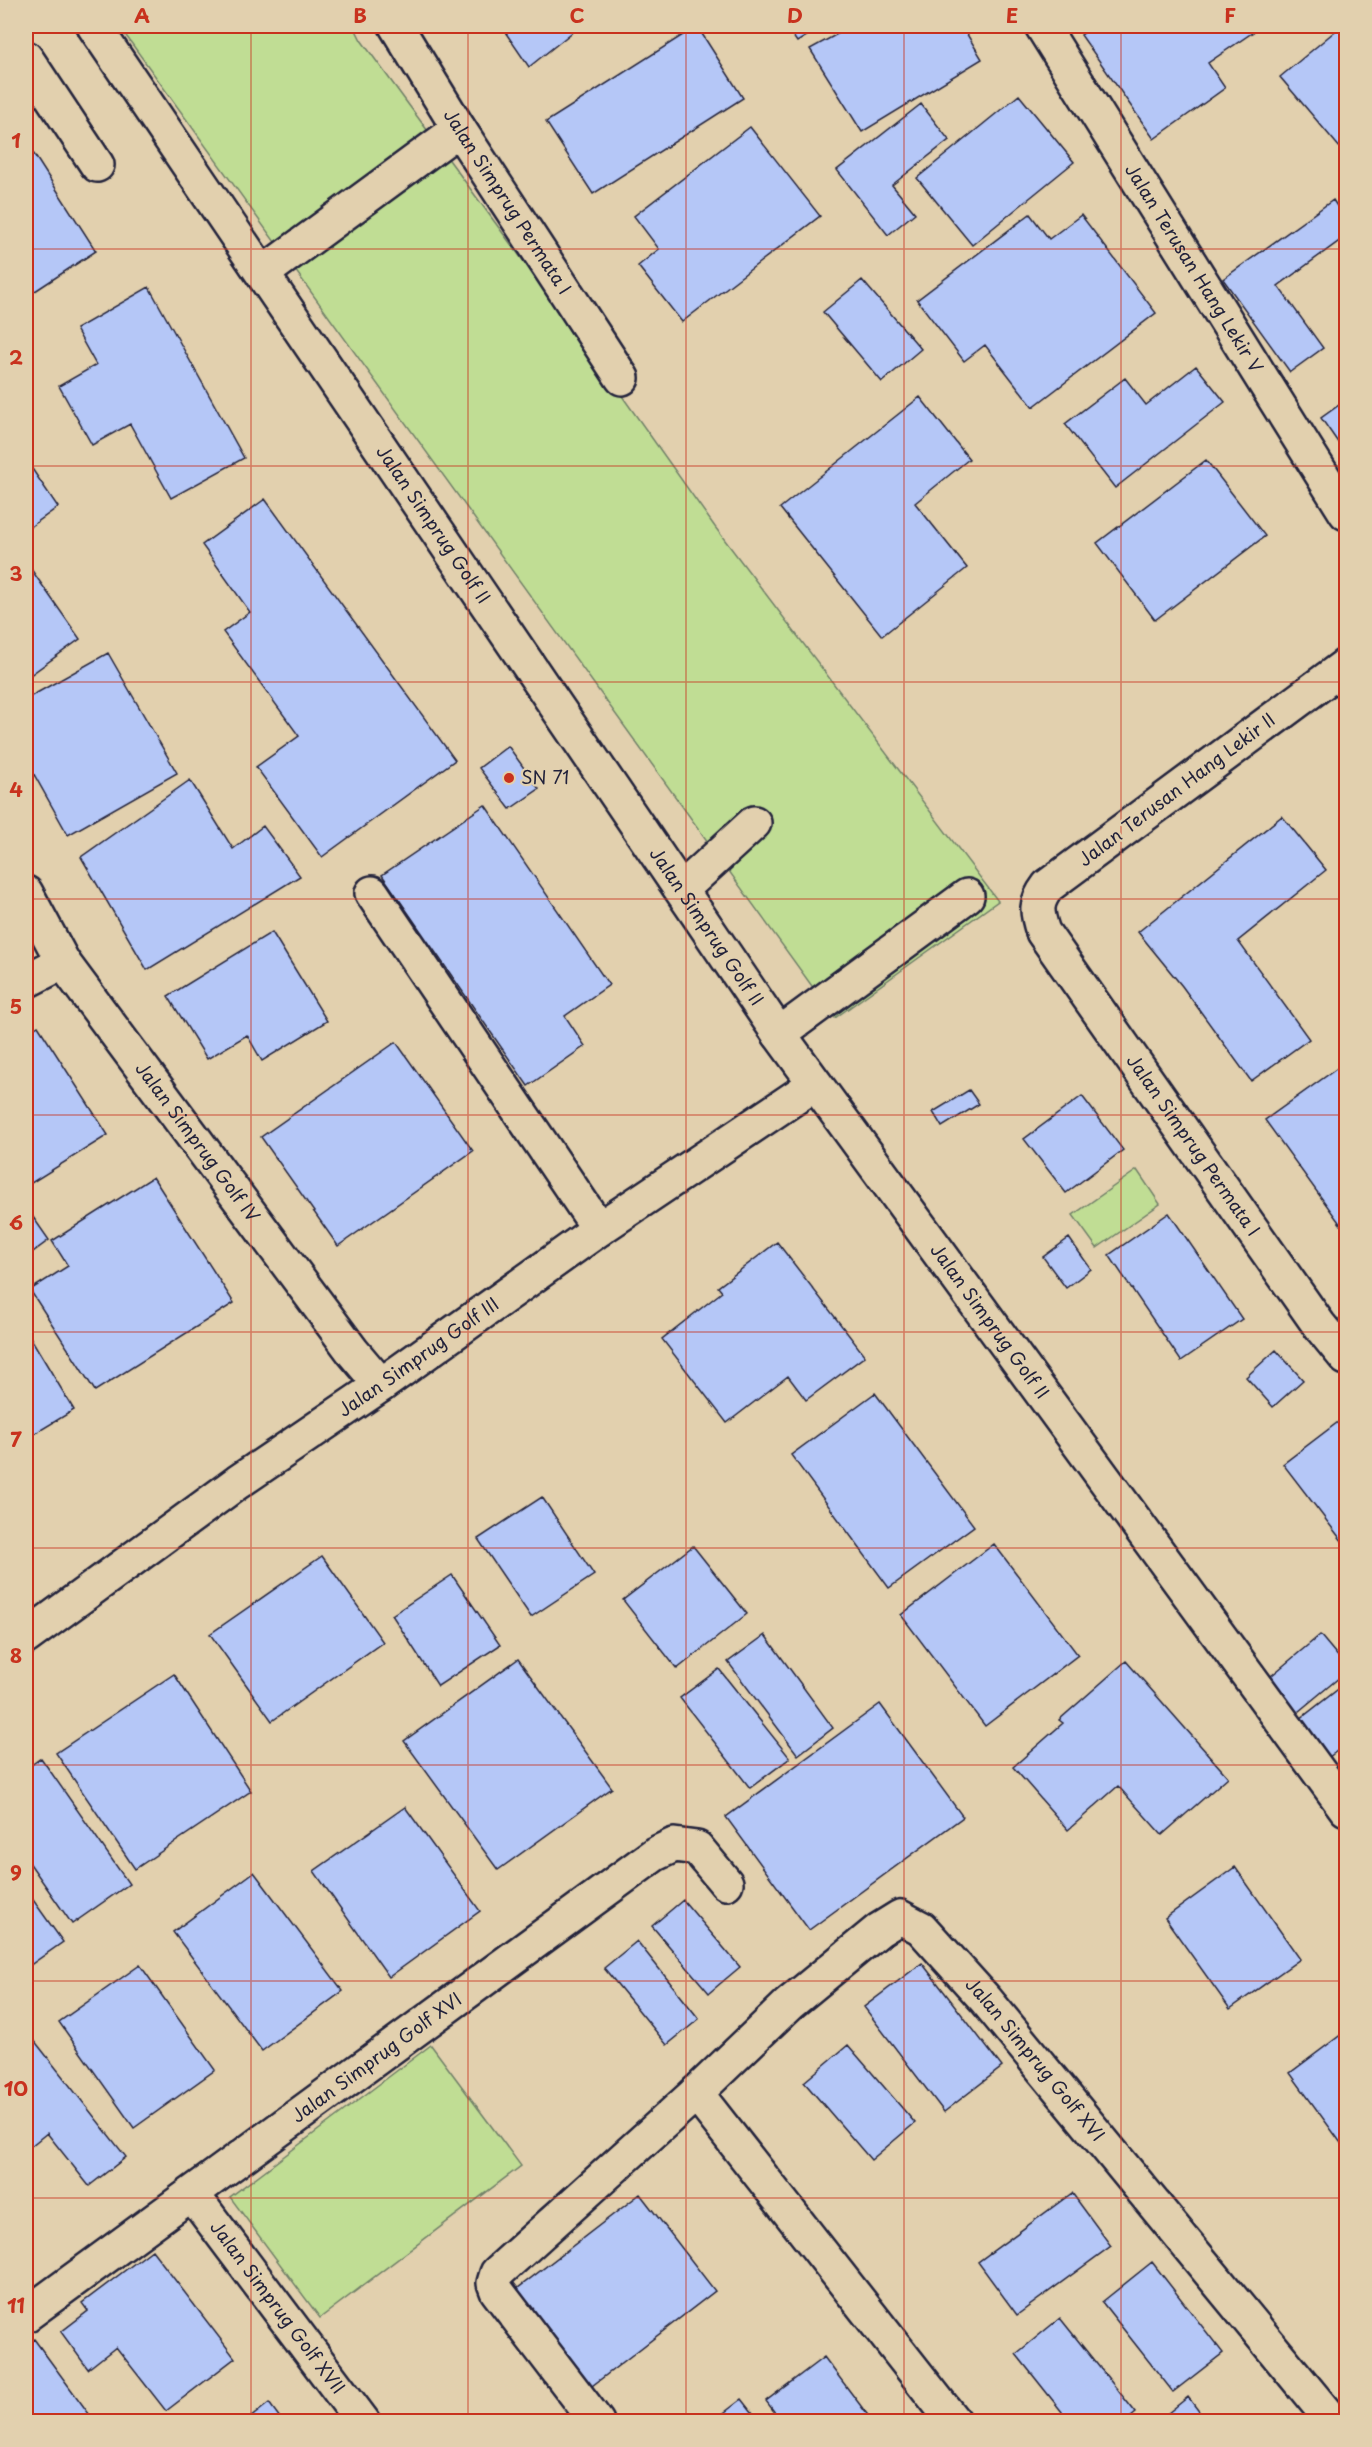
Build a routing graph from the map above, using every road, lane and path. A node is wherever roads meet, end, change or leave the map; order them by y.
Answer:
1 (94, 26) edge
2 (396, 26) edge
3 (1042, 26) edge
4 (26, 58) edge
5 (459, 129) junction
6 (97, 165) dead end
7 (262, 273) junction
8 (622, 378) dead end
9 (1347, 513) edge
10 (1347, 665) edge
11 (754, 823) dead end
12 (682, 889) junction
13 (26, 893) edge
14 (372, 893) dead end
15 (967, 896) dead end
16 (1042, 932) joint
17 (63, 962) junction
18 (26, 981) edge
19 (779, 1034) junction
20 (815, 1084) junction
21 (599, 1229) junction
22 (1347, 1358) edge
23 (381, 1385) junction
24 (26, 1637) edge
25 (1347, 1809) edge
26 (726, 1883) dead end
27 (696, 2093) junction
28 (192, 2194) junction
29 (26, 2315) edge
30 (363, 2421) edge
31 (597, 2421) edge
32 (954, 2421) edge
33 (1333, 2421) edge

1 - 7 street, Jalan Simprug Golf II
2 - 5 street, Jalan Simprug Permata I
3 - 9 street, Jalan Terusan Hang Lekir V
4 - 6 street
5 - 7 street
5 - 8 street, Jalan Simprug Permata I
7 - 12 street, Jalan Simprug Golf II
10 - 16 street, Jalan Terusan Hang Lekir II
11 - 12 street
12 - 19 street, Jalan Simprug Golf II
13 - 17 street, Jalan Simprug Golf IV
14 - 21 street
15 - 19 street
16 - 22 street, Jalan Simprug Permata I
17 - 18 street
17 - 23 street, Jalan Simprug Golf IV
19 - 20 street, Jalan Simprug Golf II
20 - 21 street, Jalan Simprug Golf III
20 - 25 street, Jalan Simprug Golf II
21 - 23 street, Jalan Simprug Golf III
23 - 24 street, Jalan Simprug Golf III
26 - 28 street, Jalan Simprug Golf XVI
27 - 31 street
27 - 32 street
27 - 33 street, Jalan Simprug Golf XVI
28 - 29 street, Jalan Simprug Golf XVI
28 - 30 street, Jalan Simprug Golf XVII

